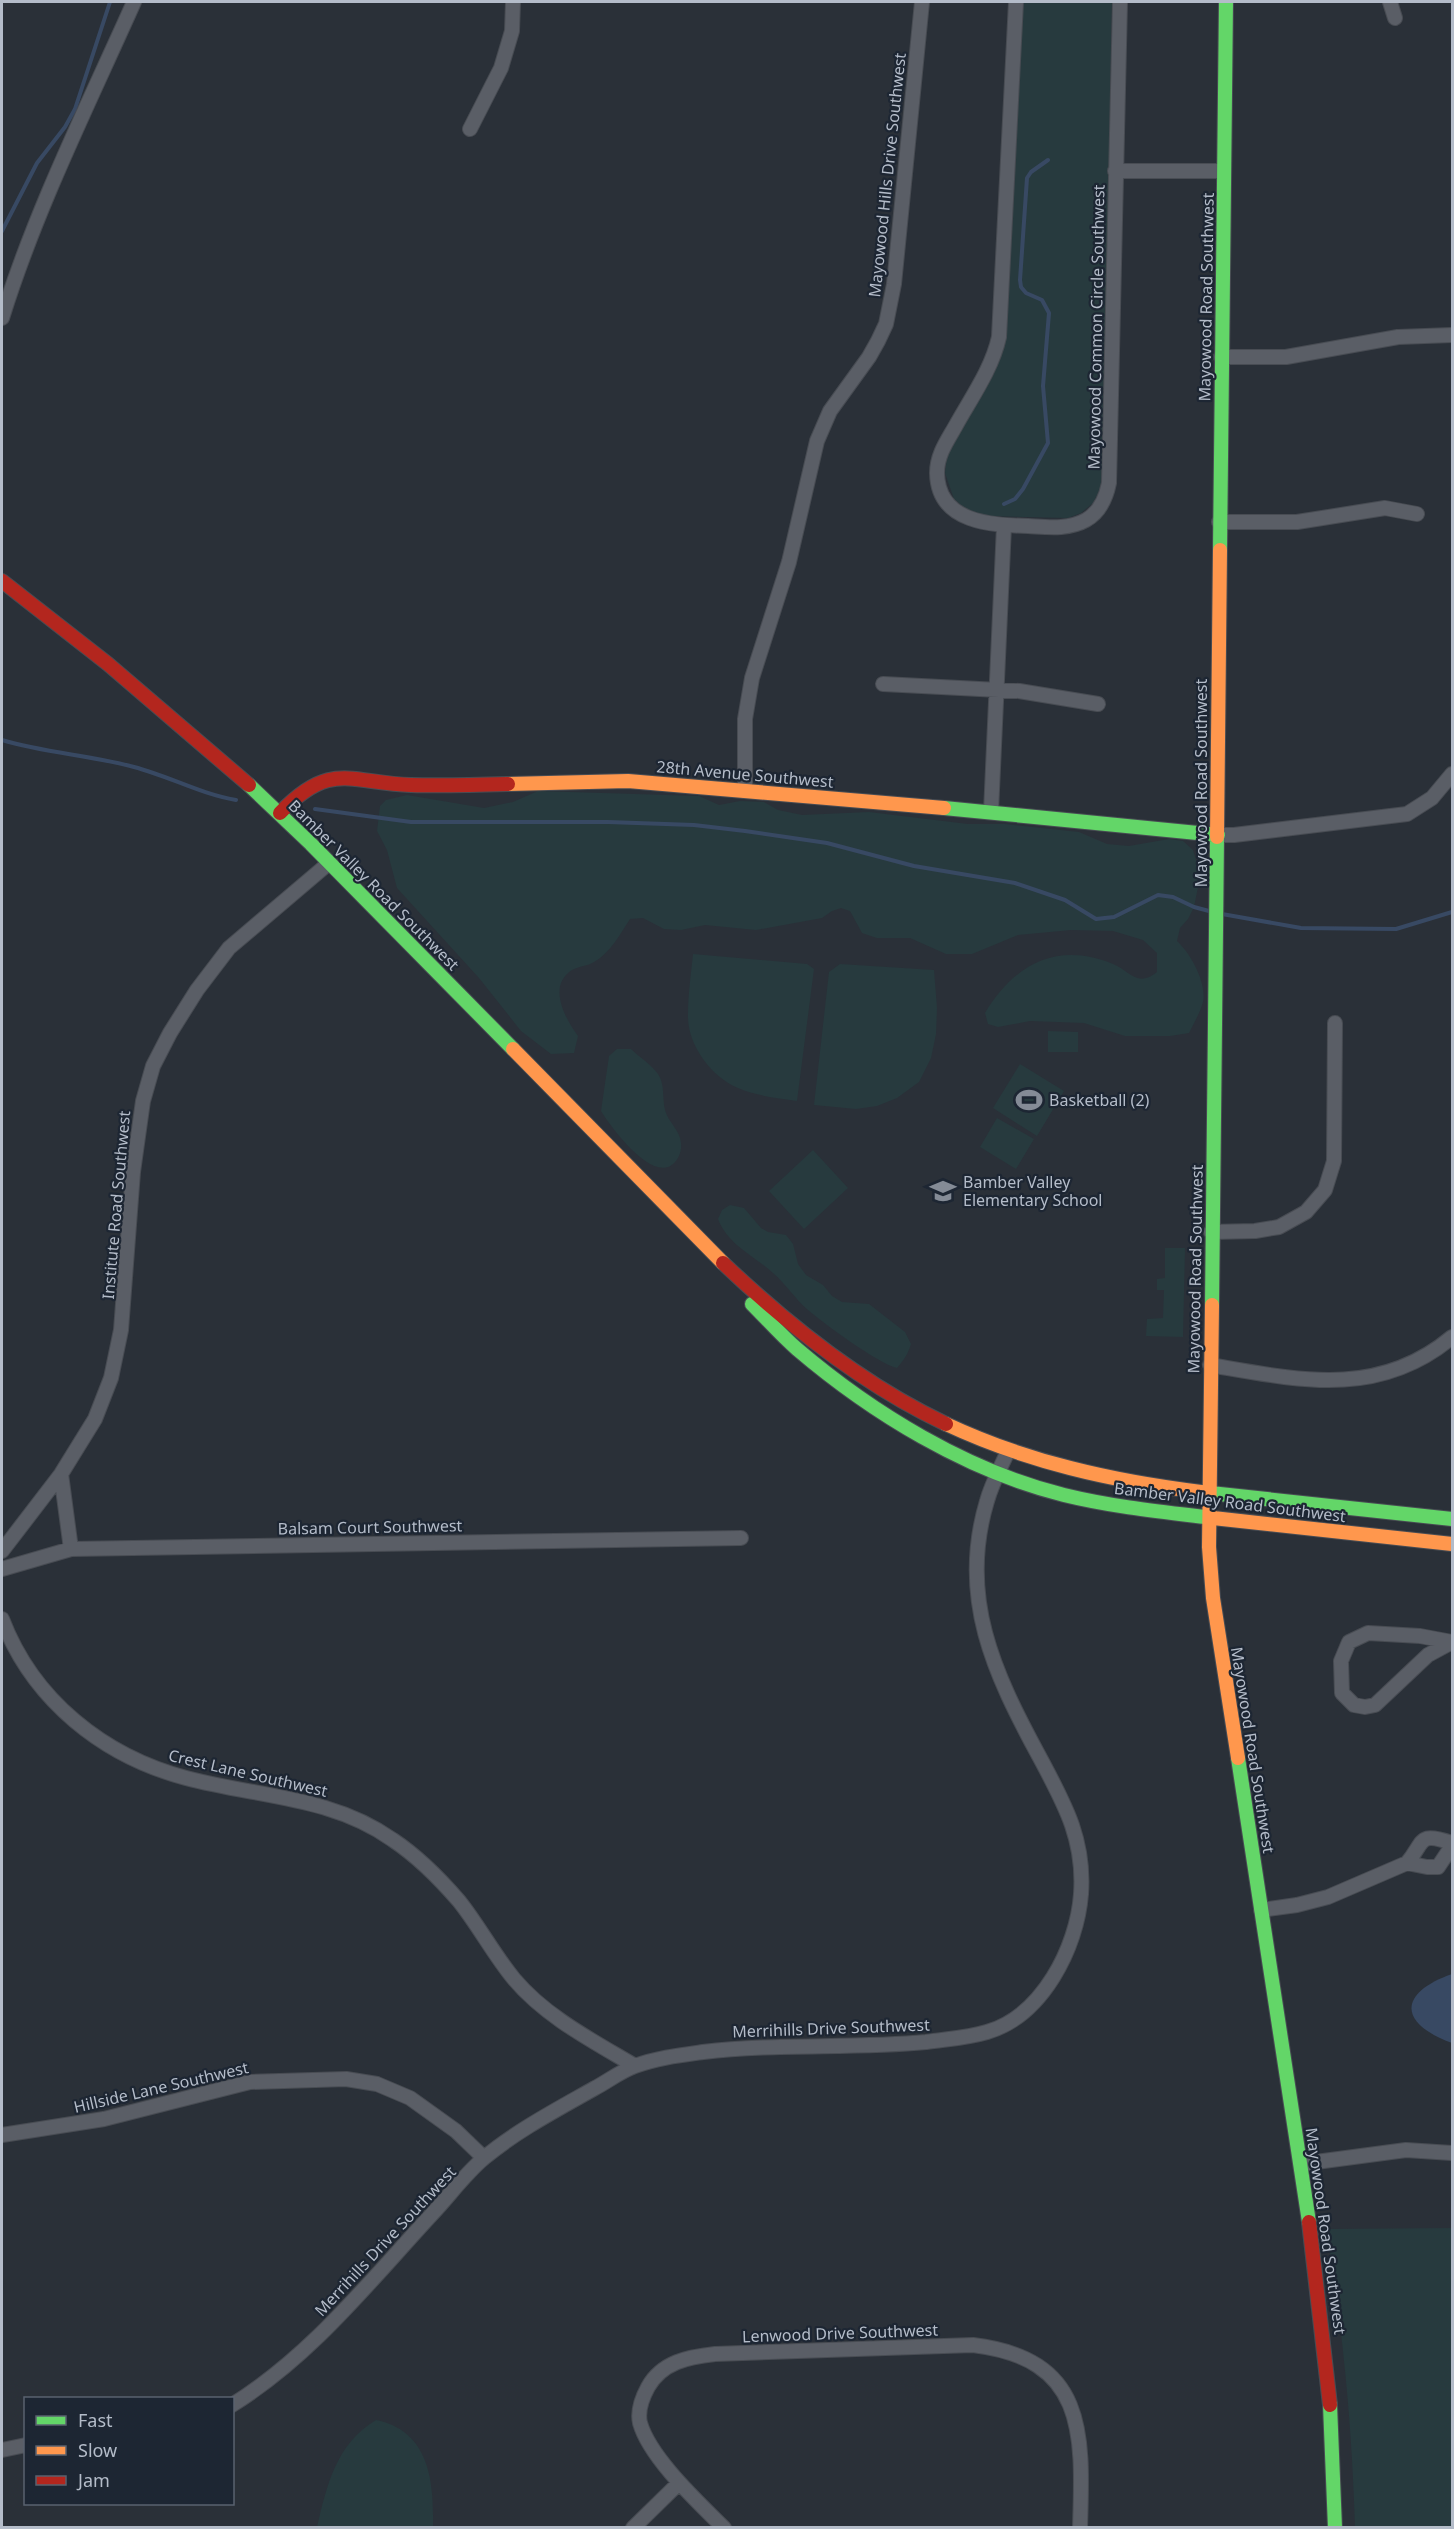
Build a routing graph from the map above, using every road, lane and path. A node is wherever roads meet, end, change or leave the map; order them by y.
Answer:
1 (134, 2) edge
2 (513, 2) edge
3 (922, 2) edge
4 (1016, 2) edge
5 (1120, 2) edge
6 (1226, 2) edge
7 (1390, 2) edge
8 (1395, 18) dead end
9 (470, 129) dead end
10 (1116, 171) junction
11 (1224, 171) junction
12 (2, 318) edge
13 (1452, 335) edge
14 (1221, 357) junction
15 (1417, 514) dead end
16 (1219, 522) junction
17 (1004, 526) junction
18 (2, 581) edge
19 (883, 684) dead end
20 (995, 689) junction
21 (1098, 704) dead end
22 (1452, 774) edge
23 (745, 791) junction
24 (991, 812) junction
25 (280, 813) junction
26 (1218, 835) junction
27 (329, 863) junction
28 (1335, 1023) dead end
29 (1211, 1232) junction
30 (698, 1238) junction
31 (1452, 1337) edge
32 (1210, 1365) junction
33 (1008, 1451) junction
34 (998, 1473) junction
35 (61, 1474) junction
36 (1208, 1493) junction
37 (1208, 1519) junction
38 (1452, 1519) edge
39 (741, 1538) dead end
40 (1452, 1544) edge
41 (71, 1549) junction
42 (2, 1551) edge
43 (2, 1569) edge
44 (2, 1619) edge
45 (1452, 1642) edge
46 (1452, 1844) edge
47 (1407, 1863) junction
48 (1261, 1910) junction
49 (635, 2066) junction
50 (2, 2135) edge
51 (1452, 2153) edge
52 (484, 2158) junction
53 (1300, 2164) junction
54 (234, 2404) edge
55 (24, 2445) edge
56 (2, 2450) edge
57 (680, 2483) junction
58 (633, 2528) edge
59 (724, 2528) edge
60 (1080, 2528) edge
61 (1335, 2528) edge

1 - 12 street
2 - 9 street
3 - 23 street, Mayowood Hills Drive Southwest
4 - 17 street, Mayowood Common Circle Southwest
5 - 10 street, Mayowood Common Circle Southwest
6 - 11 street, Mayowood Road Southwest
7 - 8 street
10 - 11 street
10 - 17 street, Mayowood Common Circle Southwest
11 - 14 street, Mayowood Road Southwest
13 - 14 street
14 - 16 street, Mayowood Road Southwest
15 - 16 street
16 - 26 street, Mayowood Road Southwest
17 - 20 street
18 - 25 street, Bamber Valley Road Southwest
19 - 20 street
20 - 21 street
20 - 24 street
22 - 26 street
23 - 24 street, 28th Avenue Southwest
23 - 25 street, 28th Avenue Southwest
24 - 26 street, 28th Avenue Southwest
25 - 27 street, Bamber Valley Road Southwest
26 - 29 street, Mayowood Road Southwest
27 - 30 street, Bamber Valley Road Southwest
27 - 35 street, Institute Road Southwest
28 - 29 street
29 - 32 street, Mayowood Road Southwest
30 - 33 street, Bamber Valley Road Southwest
30 - 34 street, Bamber Valley Road Southwest
31 - 32 street
32 - 36 street, Mayowood Road Southwest
33 - 34 street, Merrihills Drive Southwest
33 - 36 street, Bamber Valley Road Southwest
34 - 37 street, Bamber Valley Road Southwest
34 - 49 street, Merrihills Drive Southwest
35 - 41 street
35 - 42 street, Institute Road Southwest
36 - 37 street, Mayowood Road Southwest
36 - 38 street, Bamber Valley Road Southwest
37 - 40 street, Bamber Valley Road Southwest
37 - 48 street, Mayowood Road Southwest
39 - 41 street, Balsam Court Southwest
41 - 43 street, Balsam Court Southwest
44 - 49 street, Crest Lane Southwest
45 - 45 street
46 - 47 street
46 - 47 street
47 - 48 street
48 - 53 street, Mayowood Road Southwest
49 - 52 street, Merrihills Drive Southwest
50 - 52 street, Hillside Lane Southwest
51 - 53 street
52 - 54 street, Merrihills Drive Southwest
53 - 61 street, Mayowood Road Southwest
55 - 56 street
57 - 58 street
57 - 59 street, Lenwood Drive Southwest
57 - 60 street, Lenwood Drive Southwest

